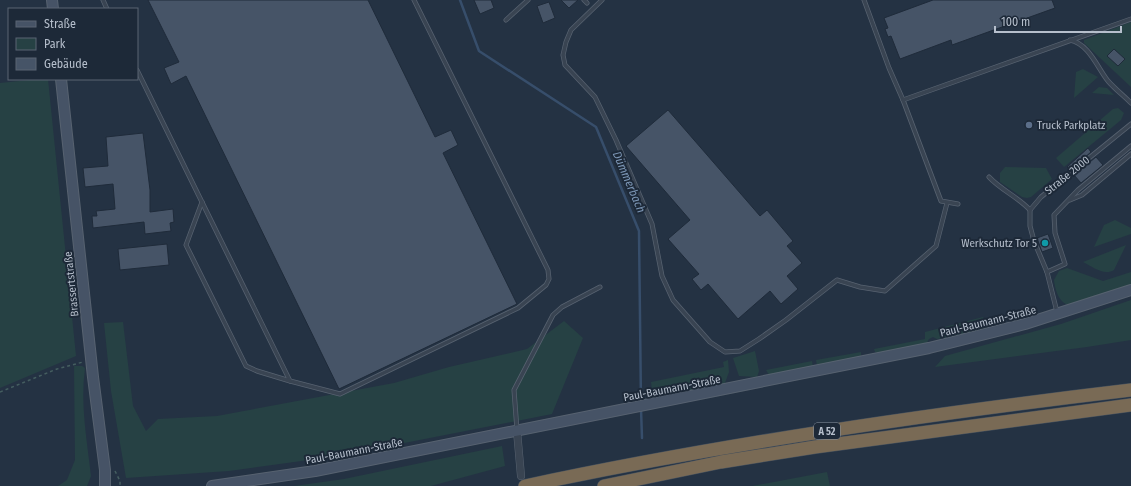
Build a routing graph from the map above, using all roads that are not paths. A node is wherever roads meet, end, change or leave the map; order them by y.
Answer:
1 (414, 0) edge
2 (528, 0) edge
3 (602, 0) edge
4 (864, 0) edge
5 (1131, 18) edge
6 (506, 20) dead end
7 (1069, 40) junction
8 (138, 72) edge
9 (61, 80) edge
10 (903, 100) junction
11 (1131, 103) edge
12 (1131, 124) edge
13 (1131, 146) edge
14 (1131, 154) edge
15 (989, 177) dead end
16 (1067, 201) junction
17 (202, 202) junction
18 (947, 203) junction
19 (958, 204) dead end
20 (1030, 210) junction
21 (1047, 272) junction
22 (600, 288) dead end
23 (1131, 290) edge
24 (1058, 315) junction
25 (290, 381) junction
26 (1131, 390) edge
27 (1131, 405) edge
28 (517, 431) junction
29 (523, 481) edge
30 (106, 486) edge
31 (212, 486) edge
32 (604, 486) edge

1 - 25 lane
2 - 6 lane
3 - 18 lane
4 - 10 lane
5 - 7 lane
7 - 10 lane
7 - 11 lane
8 - 17 lane
9 - 30 main road, Brassertstraße
10 - 18 lane
12 - 20 lane, Straße 2000
13 - 16 lane, Straße 2000
14 - 16 lane, Straße 2000
15 - 20 lane
16 - 21 lane, Straße 2000
17 - 25 lane
17 - 25 lane
18 - 19 lane
20 - 21 lane
21 - 24 lane
22 - 28 lane
23 - 24 main road, Paul-Baumann-Straße
24 - 28 main road, Paul-Baumann-Straße
26 - 29 highway, A 52
27 - 32 highway, A 52
28 - 29 street
28 - 31 main road, Paul-Baumann-Straße

